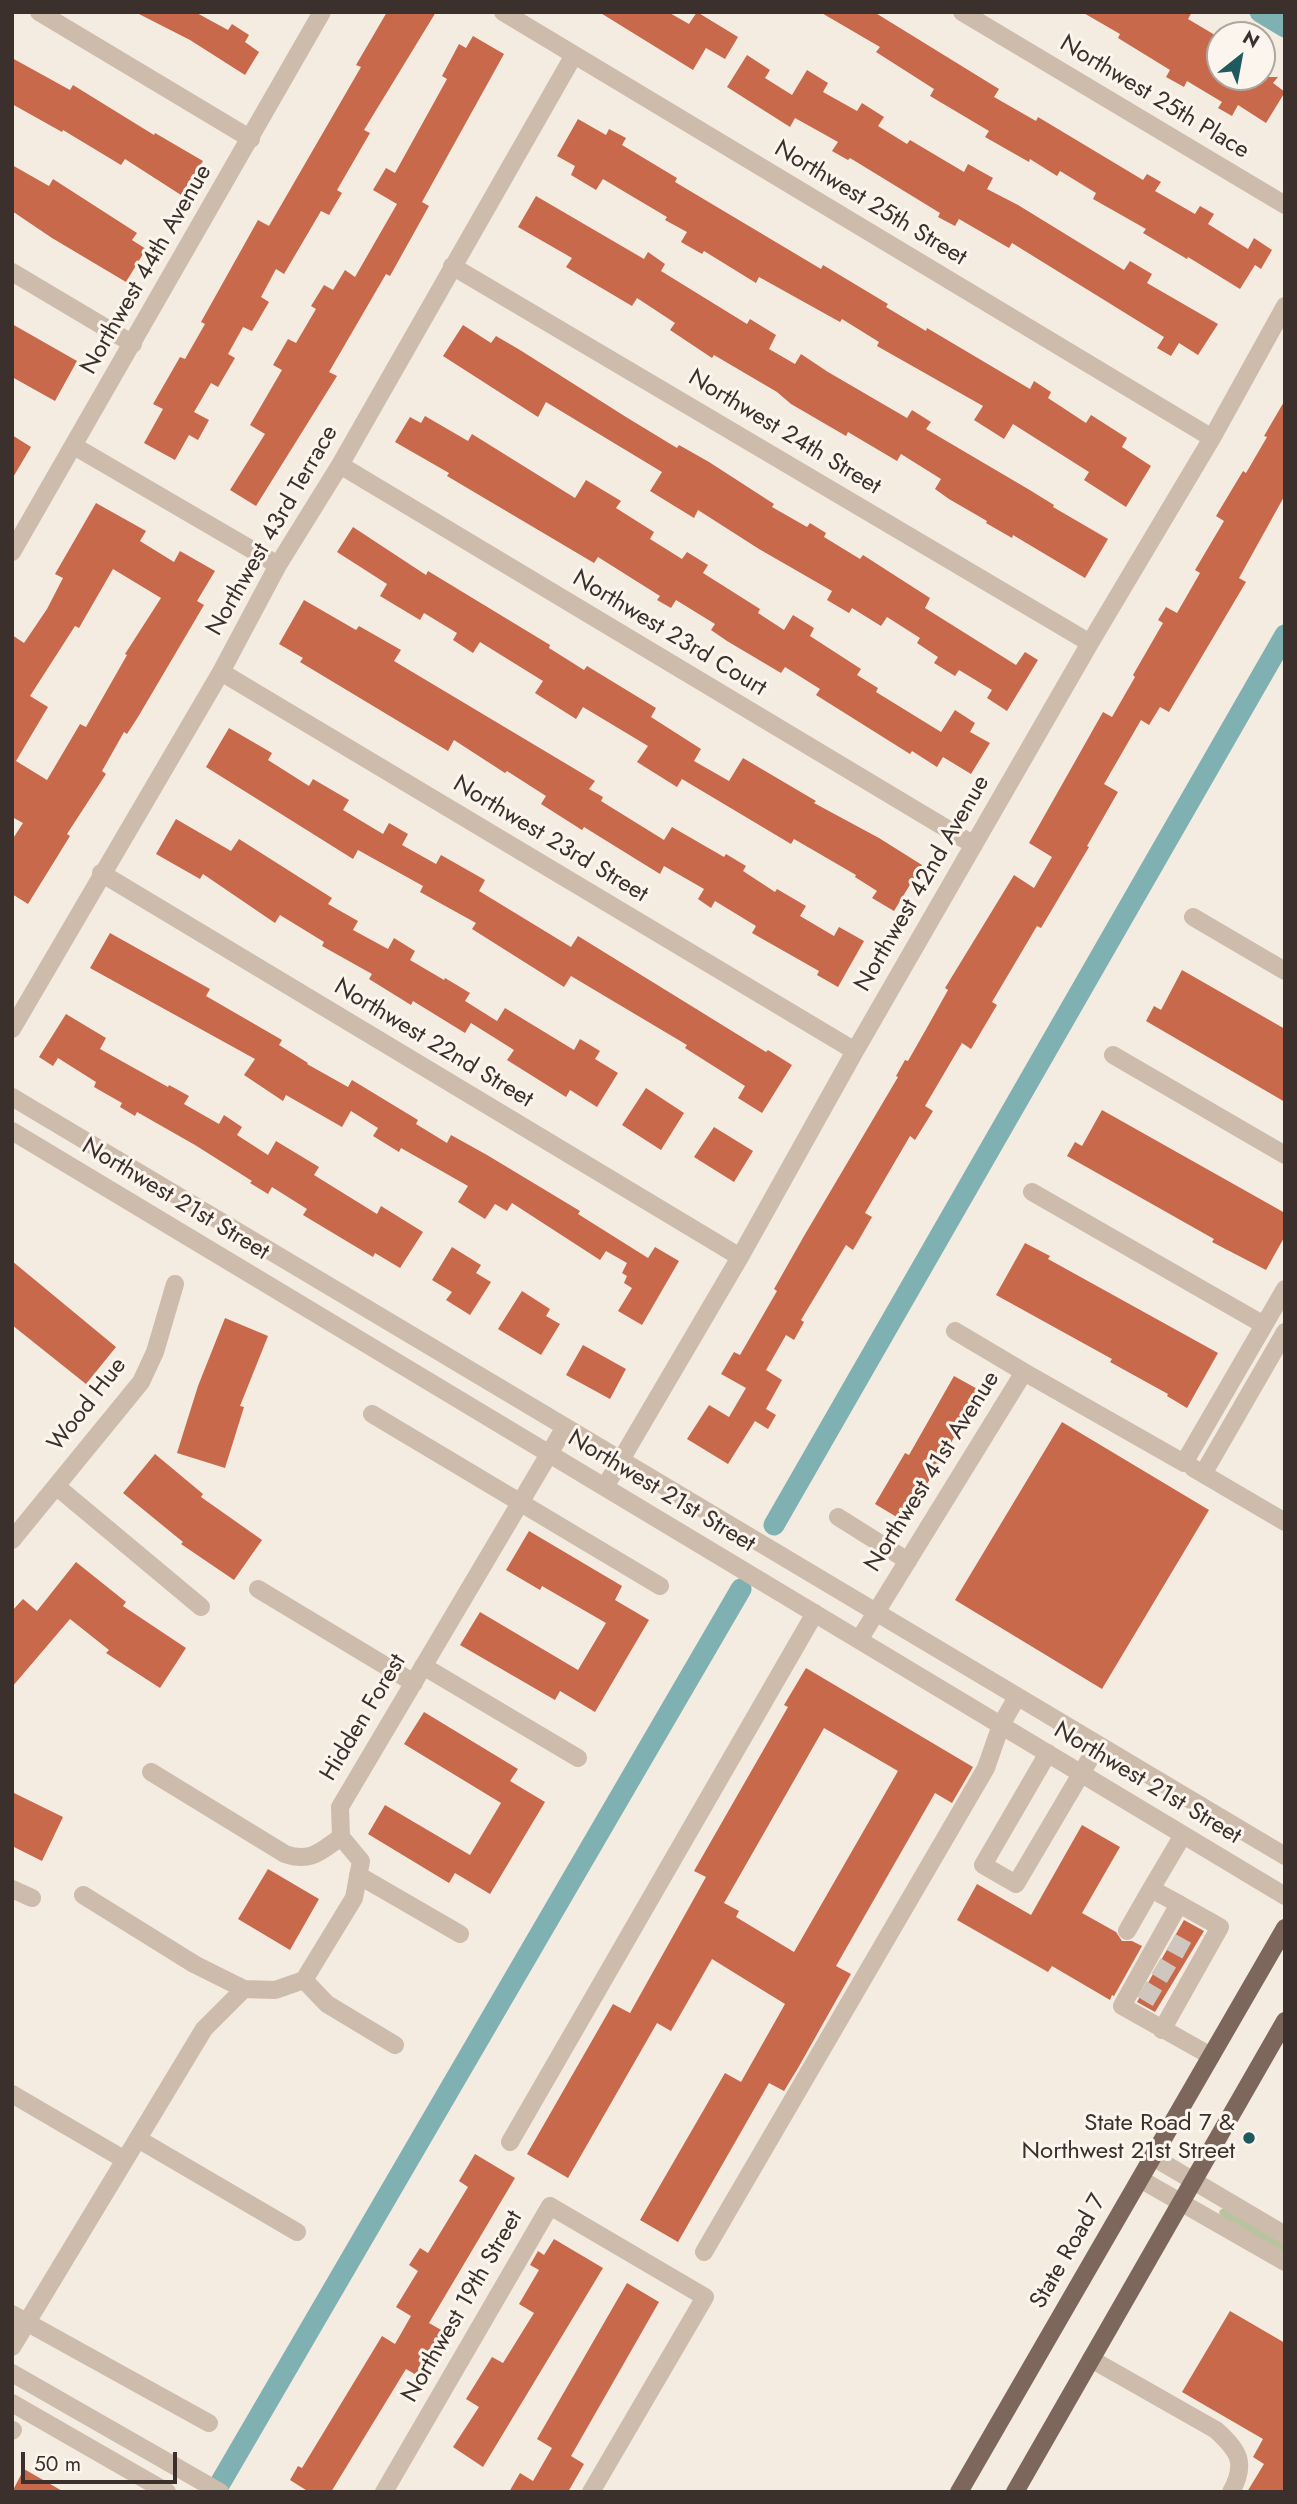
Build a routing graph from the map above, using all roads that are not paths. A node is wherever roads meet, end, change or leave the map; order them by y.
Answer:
1 (39, 12) edge
2 (322, 12) edge
3 (503, 12) edge
4 (962, 12) edge
5 (573, 55) junction
6 (251, 139) junction
7 (1285, 205) edge
8 (452, 266) junction
9 (12, 272) edge
10 (1285, 306) edge
11 (133, 344) junction
12 (1212, 438) junction
13 (75, 446) junction
14 (340, 465) junction
15 (13, 550) edge
16 (278, 565) junction
17 (1090, 643) junction
18 (220, 672) junction
19 (974, 845) junction
20 (101, 873) junction
21 (1193, 918) dead end
22 (1285, 971) edge
23 (12, 1029) edge
24 (855, 1051) junction
25 (1113, 1055) dead end
26 (12, 1097) edge
27 (12, 1131) edge
28 (1285, 1155) edge
29 (1032, 1192) dead end
30 (740, 1257) junction
31 (175, 1284) dead end
32 (1285, 1289) edge
33 (1264, 1325) junction
34 (955, 1331) dead end
35 (1285, 1332) edge
36 (1024, 1372) junction
37 (372, 1414) dead end
38 (565, 1427) junction
39 (549, 1454) junction
40 (621, 1460) junction
41 (1184, 1463) junction
42 (1203, 1474) junction
43 (56, 1486) junction
44 (605, 1488) junction
45 (520, 1503) junction
46 (838, 1517) dead end
47 (1285, 1522) edge
48 (12, 1540) edge
49 (908, 1561) junction
50 (660, 1586) dead end
51 (258, 1589) dead end
52 (201, 1606) dead end
53 (876, 1612) junction
54 (815, 1613) junction
55 (859, 1640) junction
56 (423, 1666) junction
57 (414, 1683) junction
58 (1017, 1697) junction
59 (1001, 1725) junction
60 (1098, 1745) junction
61 (1048, 1753) junction
62 (578, 1758) dead end
63 (151, 1773) dead end
64 (1082, 1774) junction
65 (1183, 1835) junction
66 (341, 1837) junction
67 (1285, 1856) edge
68 (358, 1874) junction
69 (12, 1889) edge
70 (1152, 1889) junction
71 (83, 1895) dead end
72 (1285, 1896) edge
73 (32, 1898) dead end
74 (1179, 1904) junction
75 (1285, 1928) edge
76 (1127, 1931) dead end
77 (460, 1934) dead end
78 (304, 1980) junction
79 (244, 1990) junction
80 (1285, 2021) edge
81 (1162, 2030) junction
82 (395, 2045) dead end
83 (1211, 2056) junction
84 (12, 2094) edge
85 (138, 2139) junction
86 (510, 2142) dead end
87 (1153, 2157) junction
88 (125, 2160) junction
89 (1140, 2179) junction
90 (1194, 2181) junction
91 (1181, 2203) junction
92 (297, 2232) dead end
93 (1285, 2235) edge
94 (704, 2252) dead end
95 (1285, 2262) edge
96 (20, 2318) edge
97 (12, 2347) edge
98 (1091, 2359) junction
99 (12, 2373) edge
100 (12, 2403) edge
101 (209, 2423) dead end
102 (165, 2491) edge
103 (220, 2492) edge
104 (384, 2492) edge
105 (591, 2492) edge
106 (959, 2492) edge
107 (1015, 2492) edge
108 (1231, 2492) edge

1 - 6 street
2 - 6 street, Northwest 44th Avenue
3 - 5 street, Northwest 25th Street
4 - 7 street, Northwest 25th Place
5 - 8 street, Northwest 43rd Terrace
5 - 12 street, Northwest 25th Street
6 - 11 street, Northwest 44th Avenue
8 - 14 street, Northwest 43rd Terrace
8 - 17 street, Northwest 24th Street
9 - 11 street
10 - 12 street, Northwest 42nd Avenue
11 - 13 street, Northwest 44th Avenue
12 - 17 street, Northwest 42nd Avenue
13 - 15 street, Northwest 44th Avenue
13 - 16 street
14 - 16 street, Northwest 43rd Terrace
14 - 19 street, Northwest 23rd Court
16 - 18 street, Northwest 43rd Terrace
17 - 19 street, Northwest 42nd Avenue
18 - 20 street, Northwest 43rd Terrace
18 - 24 street, Northwest 23rd Street
19 - 24 street, Northwest 42nd Avenue
20 - 23 street, Northwest 43rd Terrace
20 - 30 street, Northwest 22nd Street
21 - 22 street
24 - 30 street, Northwest 42nd Avenue
25 - 28 street
26 - 38 street, Northwest 21st Street
27 - 39 street, Northwest 21st Street
29 - 33 street
30 - 40 street, Northwest 42nd Avenue
31 - 43 street, Wood Hue
32 - 33 street
33 - 41 street
34 - 36 street
35 - 42 street
36 - 41 street, Northwest 41st Avenue
36 - 49 street, Northwest 41st Avenue
37 - 45 street
38 - 39 street, Hidden Forest
38 - 40 street, Northwest 21st Street
39 - 44 street, Northwest 21st Street
39 - 45 street, Hidden Forest
40 - 44 street, Northwest 42nd Avenue
40 - 53 street, Northwest 21st Street
41 - 42 street, Northwest 41st Avenue
42 - 47 street, Northwest 41st Avenue
43 - 48 street, Wood Hue
43 - 52 street
44 - 54 street, Northwest 21st Street
45 - 50 street
45 - 56 street, Hidden Forest
46 - 49 street
49 - 53 street, Northwest 41st Avenue
51 - 57 street
53 - 55 street, Northwest 41st Avenue
53 - 58 street, Northwest 21st Street
54 - 55 street, Northwest 21st Street
54 - 86 street
55 - 59 street, Northwest 21st Street
56 - 57 street, Hidden Forest
56 - 62 street
57 - 66 street, Hidden Forest
58 - 59 street
58 - 60 street, Northwest 21st Street
59 - 61 street, Northwest 21st Street
59 - 94 street
60 - 64 street
60 - 67 street, Northwest 21st Street
61 - 64 street, Northwest 21st Street
61 - 64 street
63 - 66 street
64 - 65 street, Northwest 21st Street
65 - 70 street
65 - 72 street, Northwest 21st Street
66 - 68 street
68 - 77 street
68 - 78 street
69 - 73 street
70 - 74 street
70 - 76 street
71 - 79 street
74 - 81 street
74 - 81 street
75 - 83 main road, State Road 7
78 - 79 street
78 - 82 street
79 - 85 street
80 - 90 main road
81 - 83 street
83 - 87 main road, State Road 7
84 - 88 street
85 - 88 street
85 - 92 street
87 - 89 main road, State Road 7
87 - 90 street
88 - 96 street
89 - 91 street
89 - 106 main road, State Road 7
90 - 91 main road
90 - 93 street
91 - 95 street
91 - 98 main road
96 - 97 street
96 - 101 street
98 - 107 main road
98 - 108 street
99 - 103 street
100 - 102 street
104 - 105 street, Northwest 19th Street

